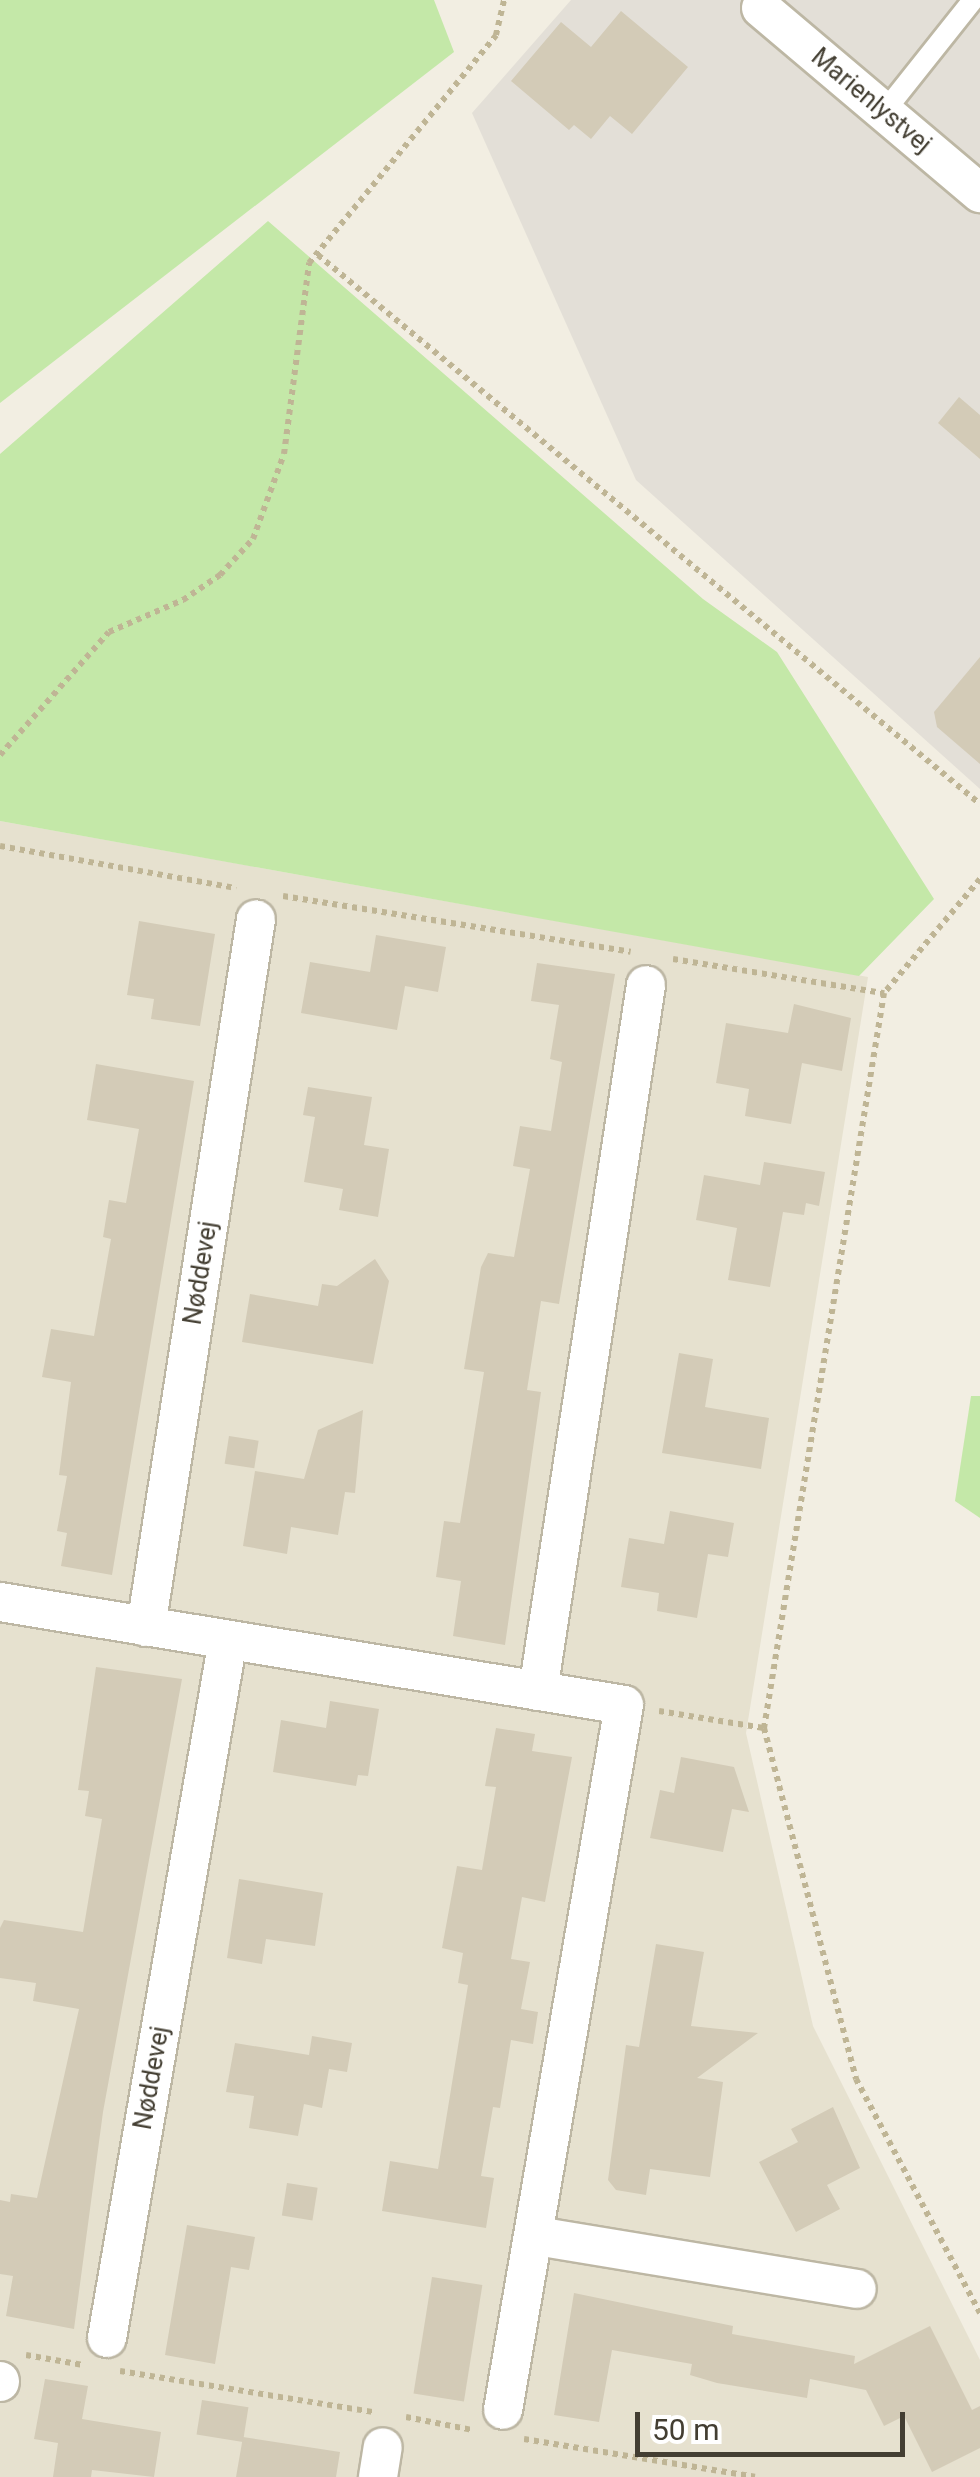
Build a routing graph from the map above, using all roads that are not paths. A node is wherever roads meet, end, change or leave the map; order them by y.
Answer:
1 (973, 0) edge
2 (761, 8) dead end
3 (884, 112) junction
4 (980, 193) edge
5 (253, 900) road end
6 (656, 966) road end
7 (0, 1602) edge
8 (146, 1627) junction
9 (228, 1640) junction
10 (538, 1691) junction
11 (537, 2236) junction
12 (856, 2289) dead end
13 (107, 2338) dead end
14 (504, 2410) dead end

1 - 3 lane
2 - 3 street, Marienlystvej
3 - 4 street, Marienlystvej
5 - 8 street, Nøddevej
6 - 10 street
7 - 8 street
8 - 9 street
9 - 10 street
9 - 13 street, Nøddevej
10 - 11 street
11 - 12 street
11 - 14 street

